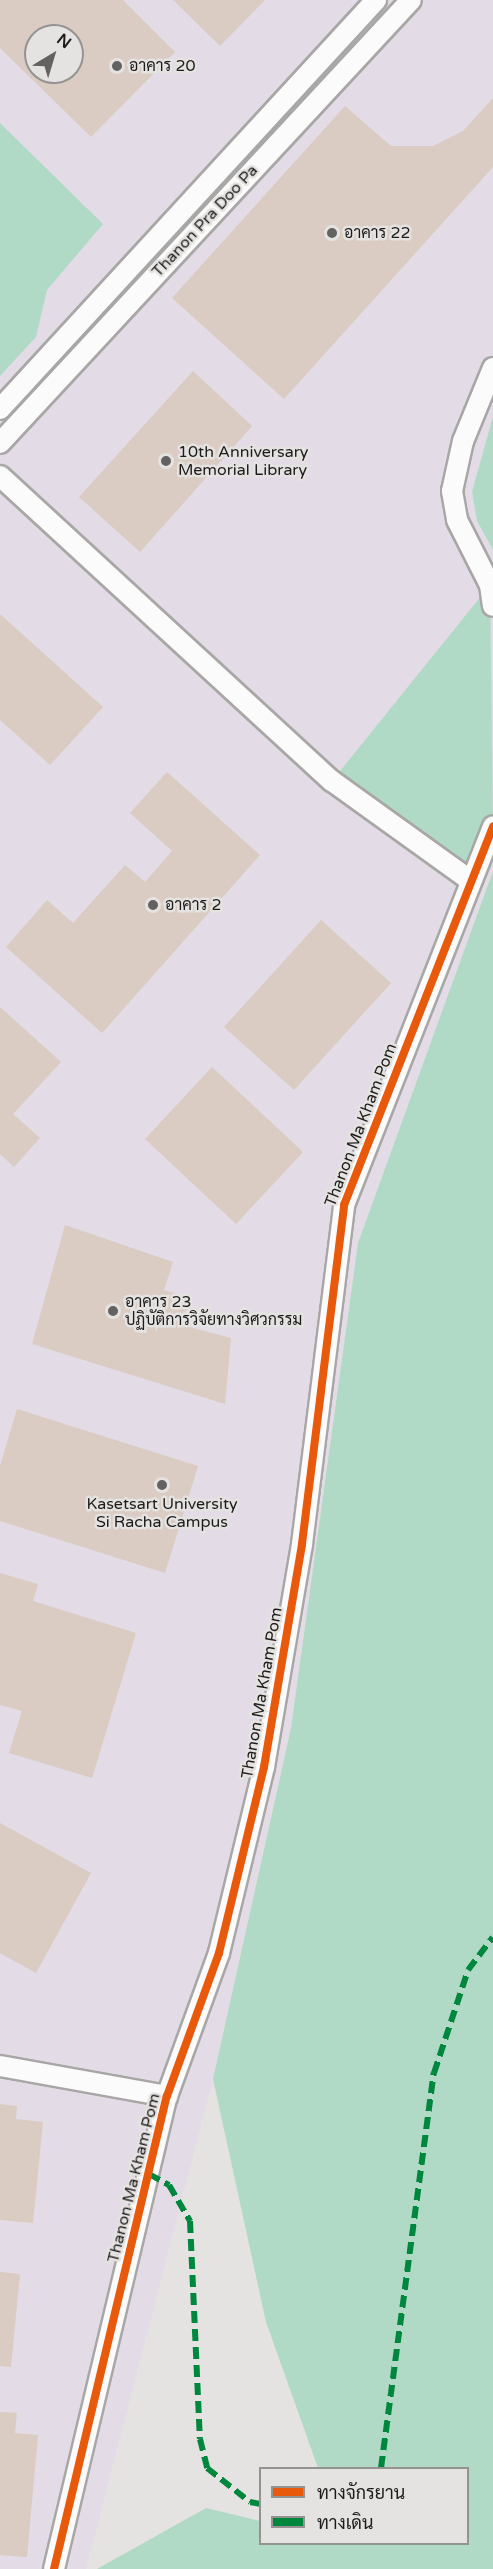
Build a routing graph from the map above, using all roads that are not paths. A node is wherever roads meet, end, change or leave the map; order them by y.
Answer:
1 (376, 0) edge
2 (411, 0) edge
3 (493, 368) edge
4 (0, 409) edge
5 (0, 443) edge
6 (0, 476) edge
7 (493, 606) edge
8 (493, 826) edge
9 (470, 880) junction
10 (0, 2067) edge
11 (167, 2096) junction
12 (54, 2569) edge

1 - 4 street, Thanon Pra Doo Pa
2 - 5 street, Thanon Pra Doo Pa
3 - 7 street
6 - 9 street
8 - 9 street, Thanon Ma Kham Pom
9 - 11 street, Thanon Ma Kham Pom
10 - 11 street
11 - 12 street, Thanon Ma Kham Pom

